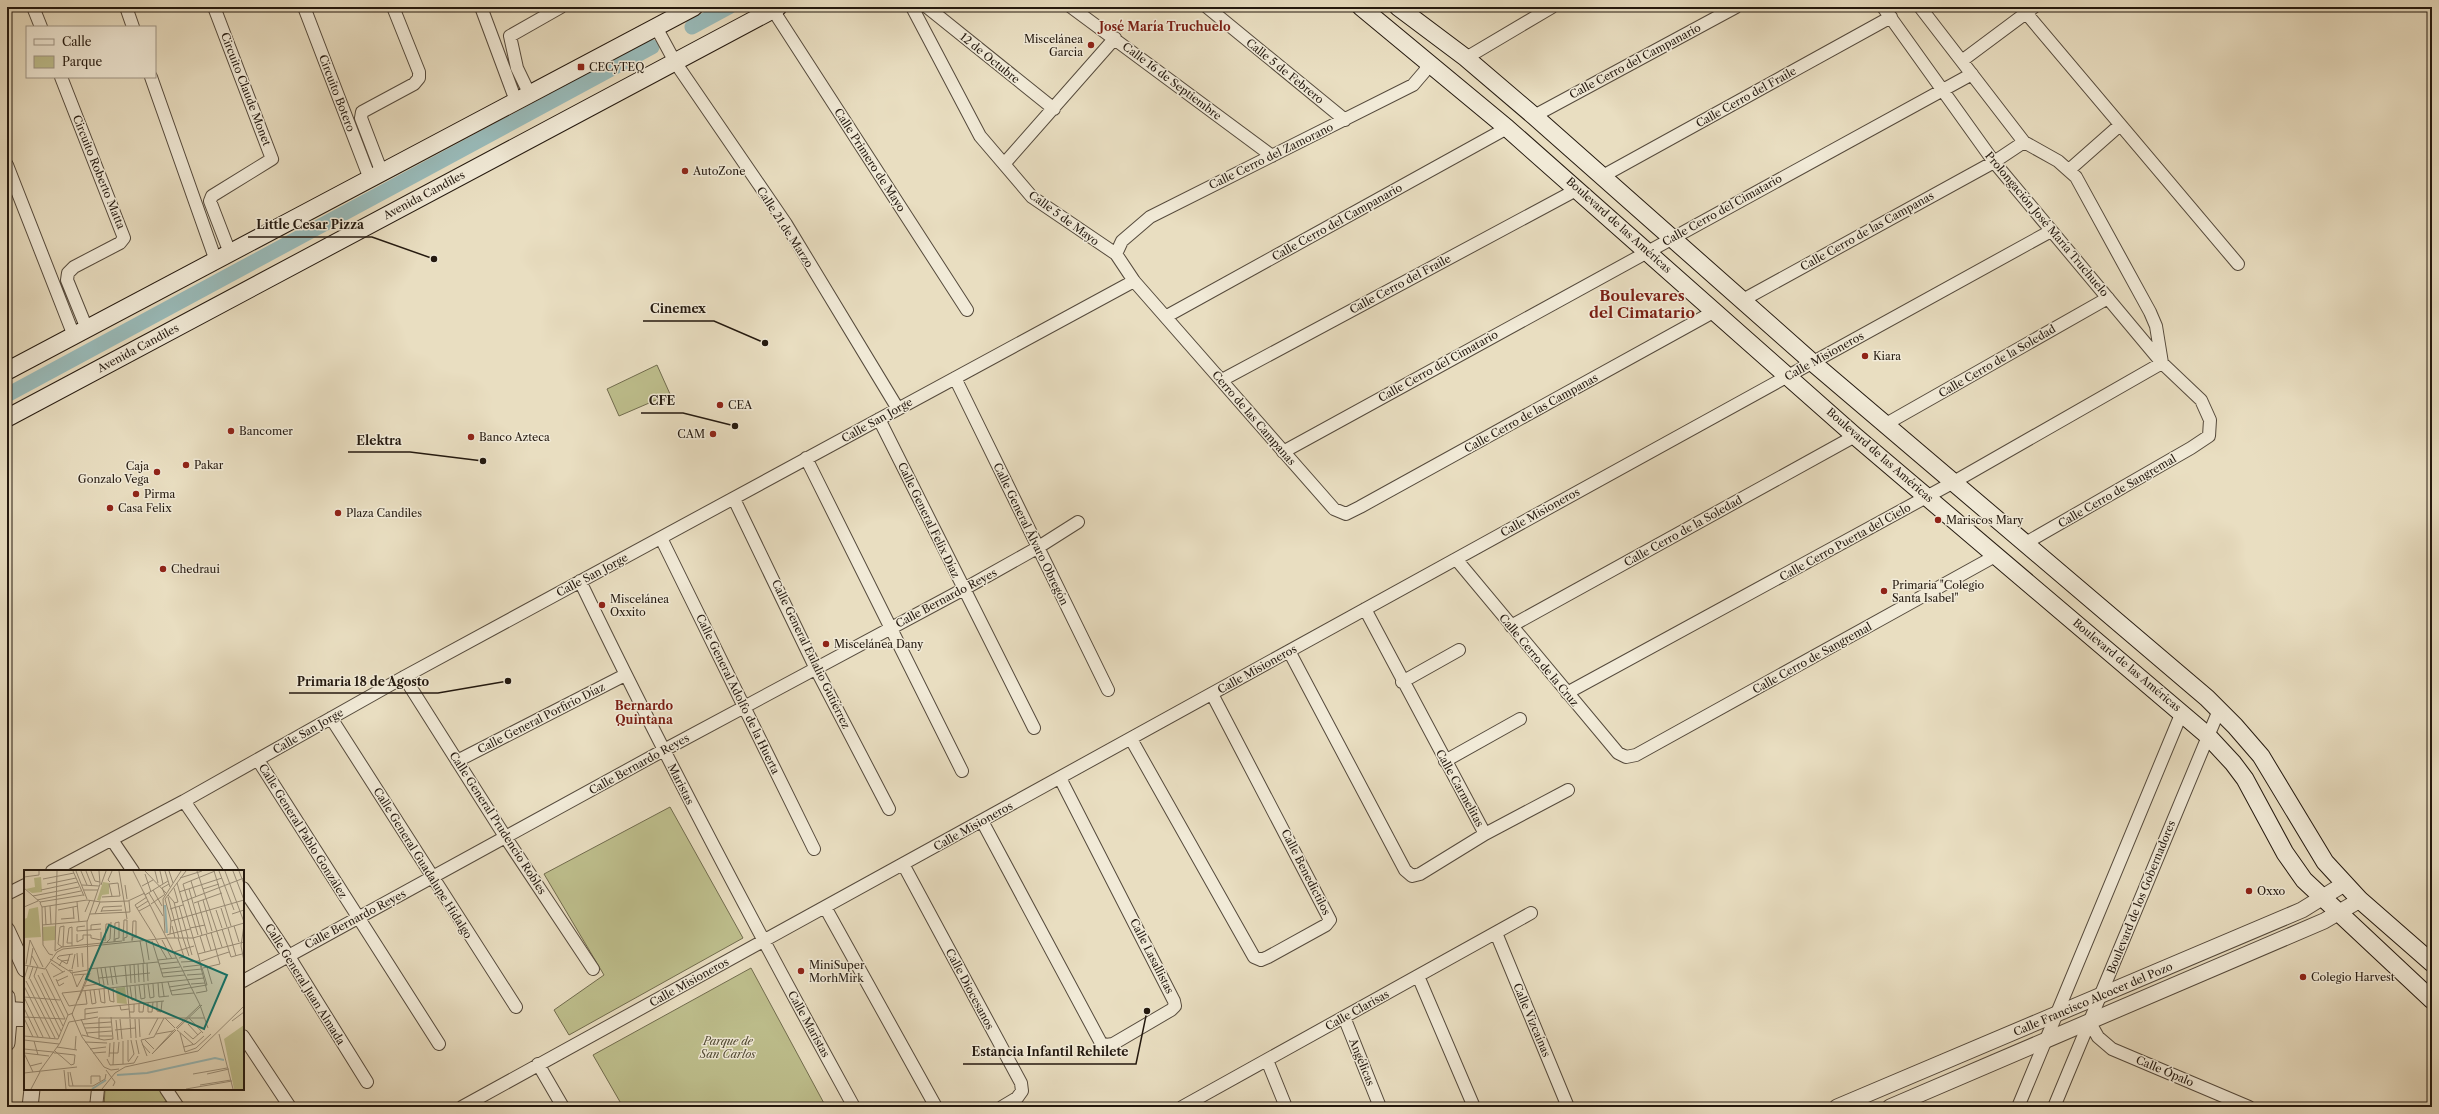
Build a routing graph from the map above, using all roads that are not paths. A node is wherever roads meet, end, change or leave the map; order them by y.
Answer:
1 (33, 7) edge
2 (126, 7) edge
3 (214, 7) edge
4 (304, 7) edge
5 (393, 7) edge
6 (482, 7) edge
7 (561, 7) edge
8 (694, 7) edge
9 (912, 7) edge
10 (927, 7) edge
11 (1072, 7) edge
12 (1207, 7) edge
13 (1361, 7) edge
14 (1398, 7) edge
15 (1552, 7) edge
16 (1736, 7) edge
17 (1920, 7) edge
18 (775, 8) edge
19 (2030, 10) edge
20 (1887, 12) edge
21 (41, 26) edge
22 (133, 26) edge
23 (659, 31) junction
24 (1115, 38) junction
25 (672, 57) junction
26 (1466, 58) junction
27 (1963, 60) junction
28 (1428, 61) junction
29 (1972, 74) junction
30 (61, 78) edge
31 (151, 78) edge
32 (1943, 89) junction
33 (523, 98) junction
34 (1054, 109) junction
35 (1534, 116) junction
36 (1345, 120) junction
37 (2120, 125) junction
38 (1507, 128) junction
39 (2024, 142) junction
40 (1272, 156) junction
41 (1994, 162) junction
42 (1004, 164) junction
43 (7, 165) edge
44 (2069, 170) junction
45 (376, 176) junction
46 (1601, 177) junction
47 (1578, 189) junction
48 (2052, 231) junction
49 (1671, 239) junction
50 (1648, 250) junction
51 (1116, 254) junction
52 (223, 257) junction
53 (2238, 264) dead end
54 (1134, 281) junction
55 (2108, 298) junction
56 (1741, 301) junction
57 (967, 310) dead end
58 (1715, 311) junction
59 (1167, 316) junction
60 (81, 332) junction
61 (1812, 362) junction
62 (2162, 363) junction
63 (7, 371) edge
64 (1789, 375) junction
65 (955, 378) junction
66 (1222, 380) junction
67 (898, 409) junction
68 (7, 418) edge
69 (879, 419) junction
70 (1886, 424) junction
71 (1855, 436) junction
72 (2209, 436) joint
73 (1283, 452) junction
74 (806, 458) junction
75 (1952, 483) junction
76 (1927, 497) junction
77 (734, 499) junction
78 (1346, 514) joint
79 (1078, 522) dead end
80 (661, 538) junction
81 (2024, 544) junction
82 (1037, 548) junction
83 (1997, 555) junction
84 (1456, 559) junction
85 (580, 581) junction
86 (964, 589) junction
87 (1365, 609) junction
88 (1511, 626) junction
89 (891, 628) junction
90 (1459, 650) dead end
91 (1289, 651) junction
92 (816, 669) junction
93 (625, 675) junction
94 (404, 677) junction
95 (1402, 682) junction
96 (1108, 690) dead end
97 (1568, 693) junction
98 (1212, 694) junction
99 (744, 706) junction
100 (2219, 710) junction
101 (2182, 712) junction
102 (332, 718) junction
103 (1520, 719) dead end
104 (1034, 728) dead end
105 (2207, 735) junction
106 (1131, 738) junction
107 (664, 750) junction
108 (1626, 757) joint
109 (258, 760) junction
110 (457, 761) junction
111 (1445, 761) junction
112 (962, 771) dead end
113 (1060, 778) junction
114 (1568, 790) dead end
115 (184, 800) junction
116 (889, 808) dead end
117 (982, 821) junction
118 (1486, 834) junction
119 (506, 838) junction
120 (112, 840) junction
121 (814, 849) dead end
122 (903, 864) junction
123 (54, 870) edge
124 (132, 870) edge
125 (231, 870) edge
126 (433, 878) junction
127 (2344, 884) junction
128 (24, 886) edge
129 (244, 889) edge
130 (7, 894) edge
131 (2323, 899) junction
132 (2360, 900) junction
133 (826, 907) junction
134 (1531, 913) dead end
135 (2338, 914) junction
136 (358, 918) junction
137 (7, 931) edge
138 (1496, 933) junction
139 (763, 942) junction
140 (288, 955) junction
141 (2432, 963) edge
142 (24, 967) edge
143 (593, 969) dead end
144 (1418, 976) junction
145 (244, 980) edge
146 (2102, 995) junction
147 (2432, 1000) edge
148 (516, 1007) dead end
149 (8, 1008) edge
150 (24, 1009) edge
151 (2056, 1014) junction
152 (1344, 1017) junction
153 (24, 1019) edge
154 (2090, 1023) junction
155 (244, 1038) edge
156 (2045, 1042) junction
157 (7, 1043) edge
158 (439, 1044) dead end
159 (1267, 1060) junction
160 (538, 1064) junction
161 (367, 1082) dead end
162 (32, 1090) edge
163 (98, 1090) edge
164 (167, 1090) edge
165 (1187, 1106) edge
166 (30, 1107) edge
167 (96, 1107) edge
168 (178, 1107) edge
169 (290, 1107) edge
170 (463, 1107) edge
171 (563, 1107) edge
172 (854, 1107) edge
173 (936, 1107) edge
174 (1002, 1107) edge
175 (1286, 1107) edge
176 (1380, 1107) edge
177 (1474, 1107) edge
178 (1568, 1107) edge
179 (1837, 1107) edge
180 (1890, 1107) edge
181 (2018, 1107) edge
182 (2054, 1107) edge
183 (2249, 1107) edge

1 - 21 street
2 - 22 street
3 - 52 street, Circuito Claude Monet
4 - 45 street, Circuito Botero
5 - 45 street, Circuito Botero
6 - 33 street
7 - 33 street
8 - 23 main road
9 - 42 street, Calle 5 de Mayo
10 - 34 street, 12 de Octubre
11 - 24 street, Calle 16 de Septiembre
12 - 36 street, Calle 5 de Febrero
13 - 28 main road, Boulevard de las Américas
14 - 26 main road
15 - 26 street
16 - 35 street, Calle Cerro del Campanario
17 - 27 street
18 - 25 main road, Avenida Candiles
18 - 57 street, Calle Primero de Mayo
19 - 27 street
19 - 37 street
20 - 32 street, Prolongación José María Truchuelo
20 - 46 street, Calle Cerro del Fraile
23 - 25 street, Calle 21 de Marzo
23 - 33 main road
24 - 34 street
24 - 40 street, Calle 16 de Septiembre
25 - 67 street, Calle 21 de Marzo
25 - 68 main road, Avenida Candiles
26 - 35 main road
27 - 29 street
28 - 36 street, Calle Cerro del Zamorano
28 - 38 main road, Boulevard de las Américas
29 - 32 street, Calle Cerro del Cimatario
29 - 39 street
30 - 60 street, Circuito Roberto Matta
31 - 52 street
32 - 41 street, Prolongación José María Truchuelo
32 - 49 street, Calle Cerro del Cimatario
33 - 45 main road
34 - 42 street
35 - 46 main road
36 - 40 street, Calle Cerro del Zamorano
37 - 44 street
37 - 53 street
38 - 47 main road, Boulevard de las Américas
38 - 59 street, Calle Cerro del Campanario
39 - 41 street, Calle Cerro de las Campanas
39 - 44 street
40 - 51 street, Calle Cerro del Zamorano
41 - 48 street, Prolongación José María Truchuelo
41 - 56 street, Calle Cerro de las Campanas
42 - 51 street, Calle 5 de Mayo
43 - 60 street
44 - 62 street
45 - 52 main road
46 - 49 main road
47 - 50 main road, Boulevard de las Américas
47 - 66 street, Calle Cerro del Fraile
48 - 55 street, Prolongación José María Truchuelo
48 - 61 street, Calle Misioneros
49 - 50 street, Calle Cerro del Cimatario
49 - 56 main road
50 - 58 main road, Boulevard de las Américas
50 - 73 street, Calle Cerro del Cimatario
51 - 54 street, Calle 5 de Mayo
52 - 60 main road
54 - 59 street, Calle 5 de Mayo
54 - 65 street, Calle San Jorge
55 - 62 street, Prolongación José María Truchuelo
55 - 70 street, Calle Cerro de la Soledad
56 - 61 main road
58 - 64 main road, Boulevard de las Américas
58 - 78 street, Calle Cerro de las Campanas
59 - 66 street, Cerro de las Campanas
60 - 63 main road
61 - 64 street, Calle Misioneros
61 - 70 main road
62 - 72 street, Prolongación José María Truchuelo
62 - 75 street, Calle Cerro Puerta del Cielo
64 - 71 main road, Boulevard de las Américas
64 - 84 street, Calle Misioneros
65 - 67 street, Calle San Jorge
65 - 82 street, Calle General Álvaro Obregón
66 - 73 street, Cerro de las Campanas
67 - 69 street, Calle San Jorge
69 - 74 street, Calle San Jorge
69 - 86 street, Calle General Felix Díaz
70 - 75 main road
71 - 76 main road, Boulevard de las Américas
71 - 88 street, Calle Cerro de la Soledad
72 - 81 street, Calle Cerro de Sangremal
73 - 78 street, Cerro de las Campanas
74 - 77 street, Calle San Jorge
74 - 89 street
75 - 76 street, Calle Cerro Puerta del Cielo
75 - 81 main road
76 - 83 main road, Boulevard de las Américas
76 - 97 street, Calle Cerro Puerta del Cielo
77 - 80 street, Calle San Jorge
77 - 92 street, Calle General Eulalio Gutiérrez
79 - 82 street, Calle Bernardo Reyes
80 - 85 street, Calle San Jorge
80 - 99 street, Calle General Adolfo de la Huerta
81 - 100 main road
82 - 86 street, Calle Bernardo Reyes
82 - 96 street, Calle General Álvaro Obregón
83 - 101 main road, Boulevard de las Américas
83 - 108 street, Calle Cerro de Sangremal
84 - 87 street, Calle Misioneros
84 - 88 street, Calle Cerro de la Cruz
85 - 93 street, Maristas
85 - 94 street, Calle San Jorge
86 - 89 street, Calle Bernardo Reyes
86 - 104 street, Calle General Felix Díaz
87 - 91 street, Calle Misioneros
87 - 95 street, Calle Carmelitas
88 - 97 street, Calle Cerro de la Cruz
89 - 92 street, Calle Bernardo Reyes
89 - 112 street
90 - 95 street
91 - 98 street, Calle Misioneros
91 - 118 street, Calle Carmelitas
92 - 99 street, Calle Bernardo Reyes
92 - 116 street, Calle General Eulalio Gutiérrez
93 - 107 street, Maristas
93 - 110 street, Calle General Porfirio Díaz
94 - 102 street, Calle San Jorge
94 - 110 street, Calle General Prudencio Robles
95 - 111 street, Calle Carmelitas
97 - 108 street, Calle Cerro de la Cruz
98 - 106 street, Calle Misioneros
98 - 106 street, Calle Benedictilos
99 - 107 street, Calle Bernardo Reyes
99 - 121 street, Calle General Adolfo de la Huerta
100 - 105 street, Boulevard de los Gobernadores
100 - 127 main road
101 - 105 main road, Boulevard de las Américas
101 - 151 street
102 - 109 street, Calle San Jorge
102 - 126 street, Calle General Guadalupe Hidalgo
103 - 111 street
105 - 131 main road, Boulevard de las Américas
105 - 146 street, Boulevard de los Gobernadores
106 - 113 street, Calle Misioneros
107 - 119 street, Calle Bernardo Reyes
107 - 139 street, Maristas
109 - 115 street, Calle San Jorge
109 - 136 street, Calle General Pablo González
110 - 119 street, Calle General Prudencio Robles
111 - 118 street, Calle Carmelitas
113 - 117 street, Calle Misioneros
113 - 117 street, Calle Lasallistas
114 - 118 street
115 - 120 street, Calle San Jorge
115 - 125 street
117 - 122 street, Calle Misioneros
119 - 126 street, Calle Bernardo Reyes
119 - 143 street, Calle General Prudencio Robles
120 - 123 street, Calle San Jorge
120 - 124 street
122 - 133 street, Calle Misioneros
122 - 174 street, Calle Diocesanos
126 - 136 street, Calle Bernardo Reyes
126 - 148 street, Calle General Guadalupe Hidalgo
127 - 131 street, Calle Francisco Alcocer del Pozo
127 - 132 main road
128 - 130 street
129 - 140 street, Calle General Juan Almada
131 - 135 main road, Boulevard de las Américas
131 - 146 street, Calle Francisco Alcocer del Pozo
132 - 135 street, Calle Francisco Alcocer del Pozo
132 - 141 main road
133 - 139 street, Calle Misioneros
133 - 173 street
134 - 138 street, Calle Clarisas
135 - 147 main road, Boulevard de las Américas
135 - 154 street, Calle Francisco Alcocer del Pozo
136 - 140 street, Calle Bernardo Reyes
136 - 158 street, Calle General Pablo González
137 - 142 street
138 - 144 street, Calle Clarisas
138 - 178 street, Calle Vizcaínas
139 - 160 street, Calle Misioneros
139 - 172 street, Calle Maristas
140 - 145 street, Calle Bernardo Reyes
140 - 161 street, Calle General Juan Almada
144 - 152 street, Calle Clarisas
144 - 177 street
146 - 151 street, Calle Francisco Alcocer del Pozo
146 - 154 street, Boulevard de los Gobernadores
149 - 150 street
149 - 153 street
149 - 157 street
151 - 156 street
151 - 179 street, Calle Francisco Alcocer del Pozo
152 - 159 street, Calle Clarisas
152 - 176 street, Angélicas
154 - 156 street, Calle Francisco Alcocer del Pozo
154 - 182 street, Boulevard de los Gobernadores
154 - 183 street, Calle Ópalo
155 - 169 street
156 - 180 street, Calle Francisco Alcocer del Pozo
156 - 181 street
159 - 165 street, Calle Clarisas
159 - 175 street
160 - 170 street, Calle Misioneros
160 - 171 street
162 - 166 street
163 - 167 street
164 - 168 street

